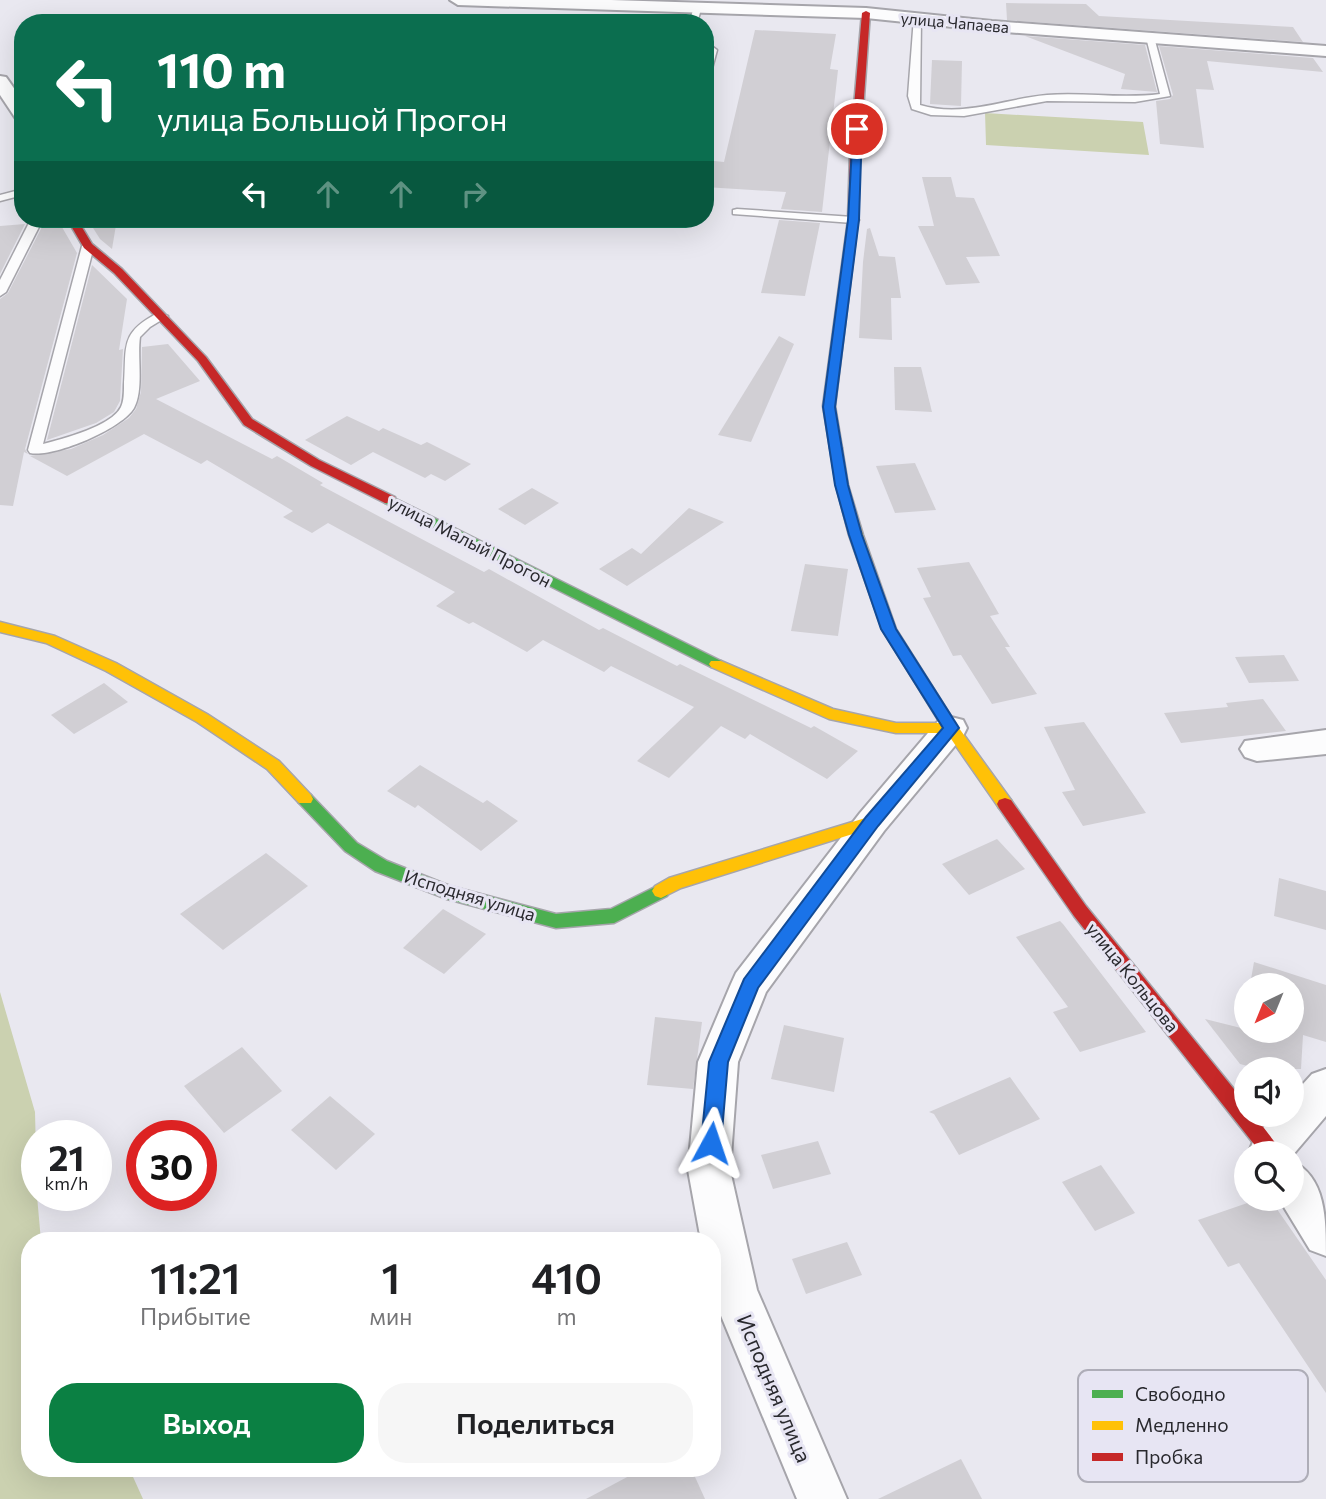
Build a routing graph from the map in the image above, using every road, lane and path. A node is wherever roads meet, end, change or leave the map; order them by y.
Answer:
1 (458, 0) edge
2 (805, 0) edge
3 (536, 1) edge
4 (886, 8) edge
5 (866, 13) junction
6 (674, 14) edge
7 (714, 16) edge
8 (917, 19) junction
9 (1150, 37) junction
10 (1324, 51) edge
11 (0, 81) edge
12 (14, 102) edge
13 (737, 212) dead end
14 (853, 220) junction
15 (32, 228) edge
16 (77, 228) edge
17 (88, 246) junction
18 (0, 292) edge
19 (162, 316) junction
20 (0, 627) edge
21 (951, 728) junction
22 (1326, 743) edge
23 (1257, 750) dead end
24 (872, 822) junction
25 (1326, 1087) edge
26 (1263, 1141) edge
27 (1292, 1141) edge
28 (1304, 1200) edge
29 (1326, 1235) edge
30 (822, 1499) edge

1 - 3 street, улица Чапаева
2 - 5 street
3 - 6 street, улица Чапаева
4 - 5 street, улица Чапаева
4 - 8 street, улица Чапаева
5 - 7 street, улица Чапаева
5 - 14 street, улица Кольцова
8 - 9 street, улица Чапаева
8 - 9 lane
9 - 10 street, улица Чапаева
11 - 12 street
13 - 14 lane
14 - 21 street, улица Кольцова
15 - 18 lane
16 - 17 street, улица Малый Прогон
17 - 19 street, улица Малый Прогон
17 - 19 lane
19 - 21 street, улица Малый Прогон
20 - 24 street, Исподняя улица
21 - 24 street, Исподняя улица
21 - 26 street, улица Кольцова
22 - 23 street
24 - 30 street, Исподняя улица
25 - 27 street
28 - 29 street, улица Кольцова

